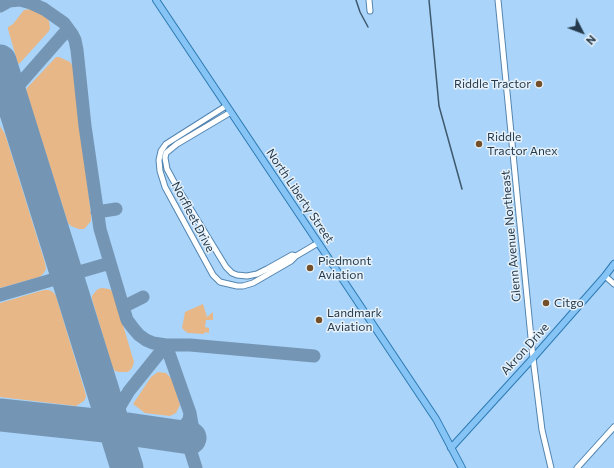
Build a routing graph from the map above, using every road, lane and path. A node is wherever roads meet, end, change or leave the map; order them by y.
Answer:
1 (156, 0) edge
2 (369, 0) edge
3 (498, 0) edge
4 (370, 11) dead end
5 (226, 106) junction
6 (231, 112) junction
7 (202, 121) junction
8 (206, 127) junction
9 (168, 142) junction
10 (172, 148) junction
11 (318, 243) junction
12 (296, 256) junction
13 (614, 264) edge
14 (605, 276) junction
15 (614, 284) edge
16 (533, 358) junction
17 (614, 427) edge
18 (451, 448) junction
19 (462, 468) edge
20 (551, 468) edge
21 (577, 468) edge

1 - 5 main road, North Liberty Street
2 - 4 street
3 - 16 street, Glenn Avenue Northeast
5 - 6 main road, North Liberty Street
5 - 7 street
6 - 8 street
6 - 11 main road, North Liberty Street
7 - 8 street
7 - 9 street
8 - 10 street
9 - 10 street
9 - 12 street, Norfleet Drive
10 - 12 street, Norfleet Drive
11 - 12 street, Norfleet Drive
11 - 18 main road, North Liberty Street
13 - 14 main road, Akron Drive
14 - 15 street
14 - 16 main road, Akron Drive
16 - 18 main road, Akron Drive
16 - 20 street, Glenn Avenue Northeast
17 - 21 street
18 - 19 main road, North Liberty Street

